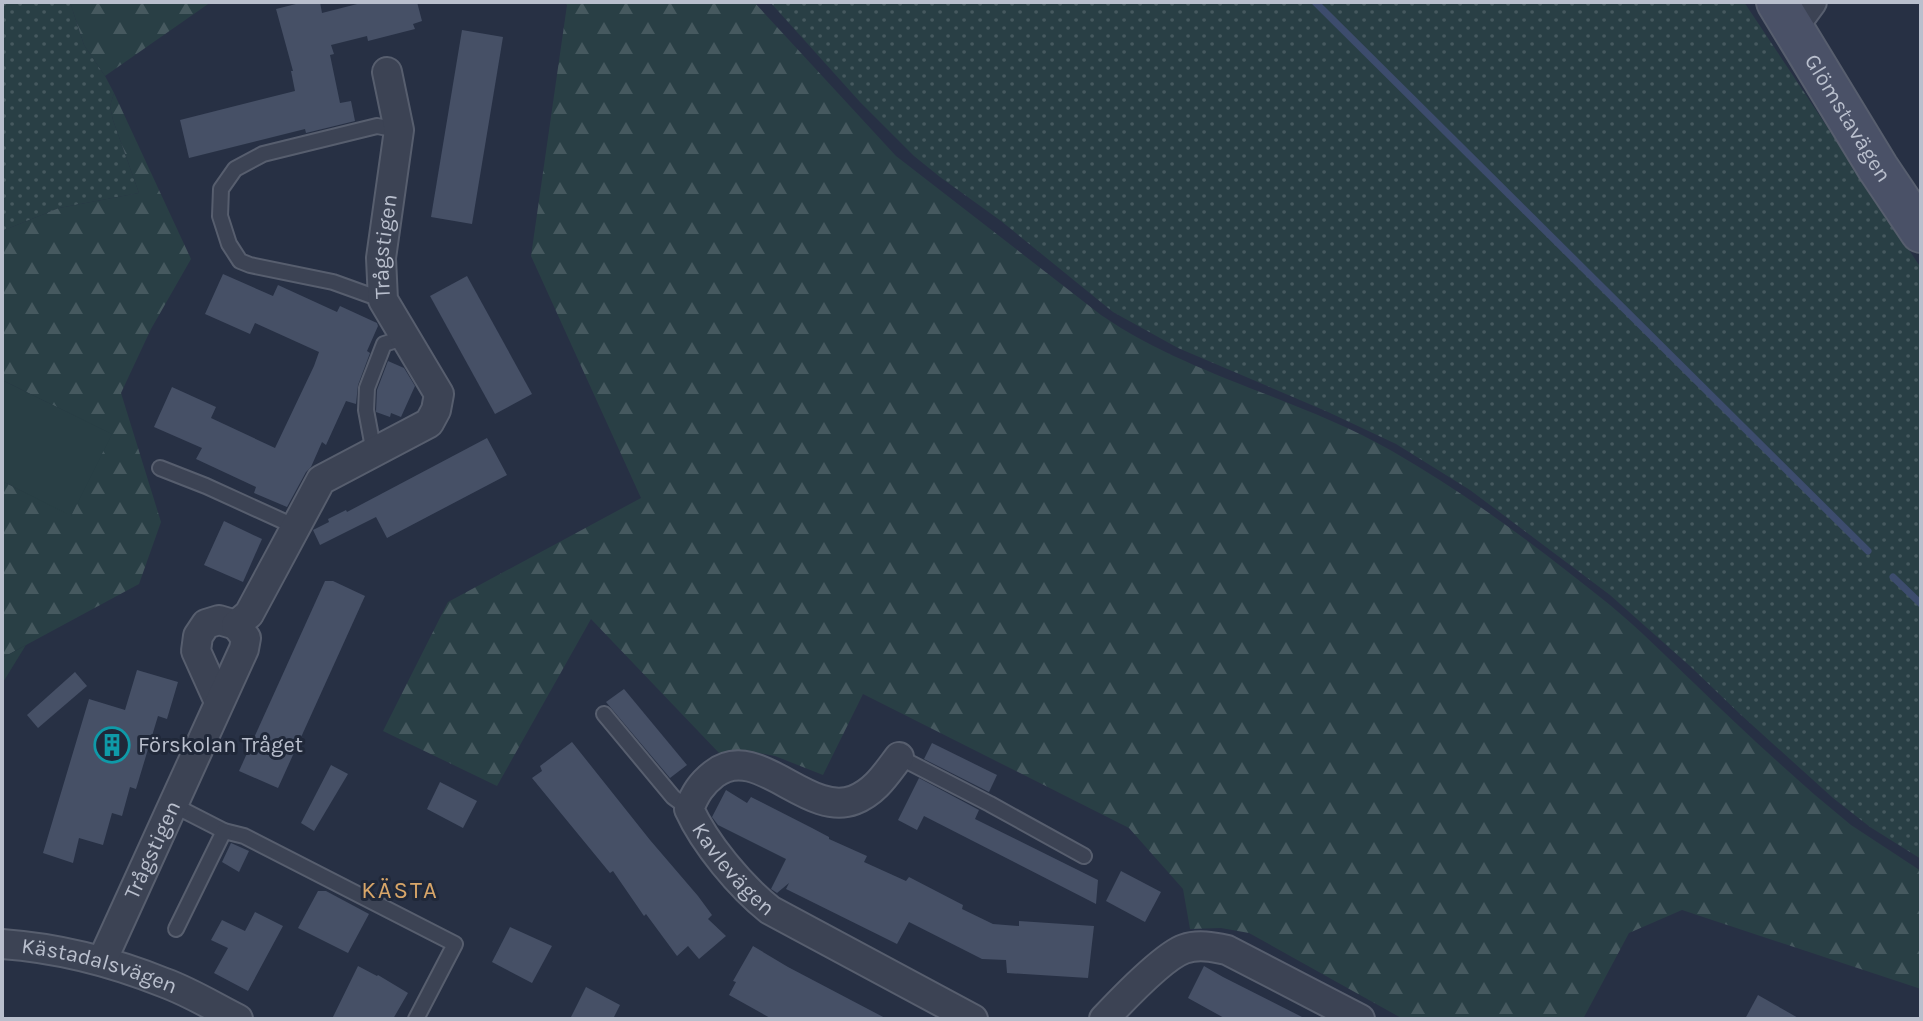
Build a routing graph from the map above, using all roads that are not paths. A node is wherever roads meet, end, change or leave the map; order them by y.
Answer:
1 (1794, 11) edge
2 (387, 72) dead end
3 (399, 130) junction
4 (1921, 232) edge
5 (383, 300) junction
6 (406, 337) junction
7 (374, 453) junction
8 (160, 468) dead end
9 (296, 527) junction
10 (236, 625) junction
11 (219, 702) junction
12 (604, 714) dead end
13 (899, 757) joint
14 (172, 807) junction
15 (689, 809) junction
16 (224, 831) junction
17 (1084, 856) dead end
18 (176, 929) dead end
19 (2, 944) edge
20 (102, 961) junction
21 (238, 1019) edge
22 (416, 1019) edge
23 (973, 1019) edge
24 (1104, 1019) edge
25 (1360, 1019) edge

1 - 4 main road, Glömstavägen
2 - 3 street, Trågstigen
3 - 5 street, Trågstigen
3 - 5 lane
5 - 6 street, Trågstigen
6 - 7 lane
6 - 7 street, Trågstigen
7 - 9 street, Trågstigen
8 - 9 lane
9 - 10 street, Trågstigen
10 - 11 street, Trågstigen
10 - 11 street
11 - 14 street, Trågstigen
12 - 15 lane
13 - 15 street, Kavlevägen
13 - 17 lane
14 - 16 lane
14 - 20 street, Trågstigen
15 - 23 street, Kavlevägen
16 - 18 lane
16 - 22 lane
19 - 20 street, Kästadalsvägen
20 - 21 street, Kästadalsvägen
24 - 25 street

